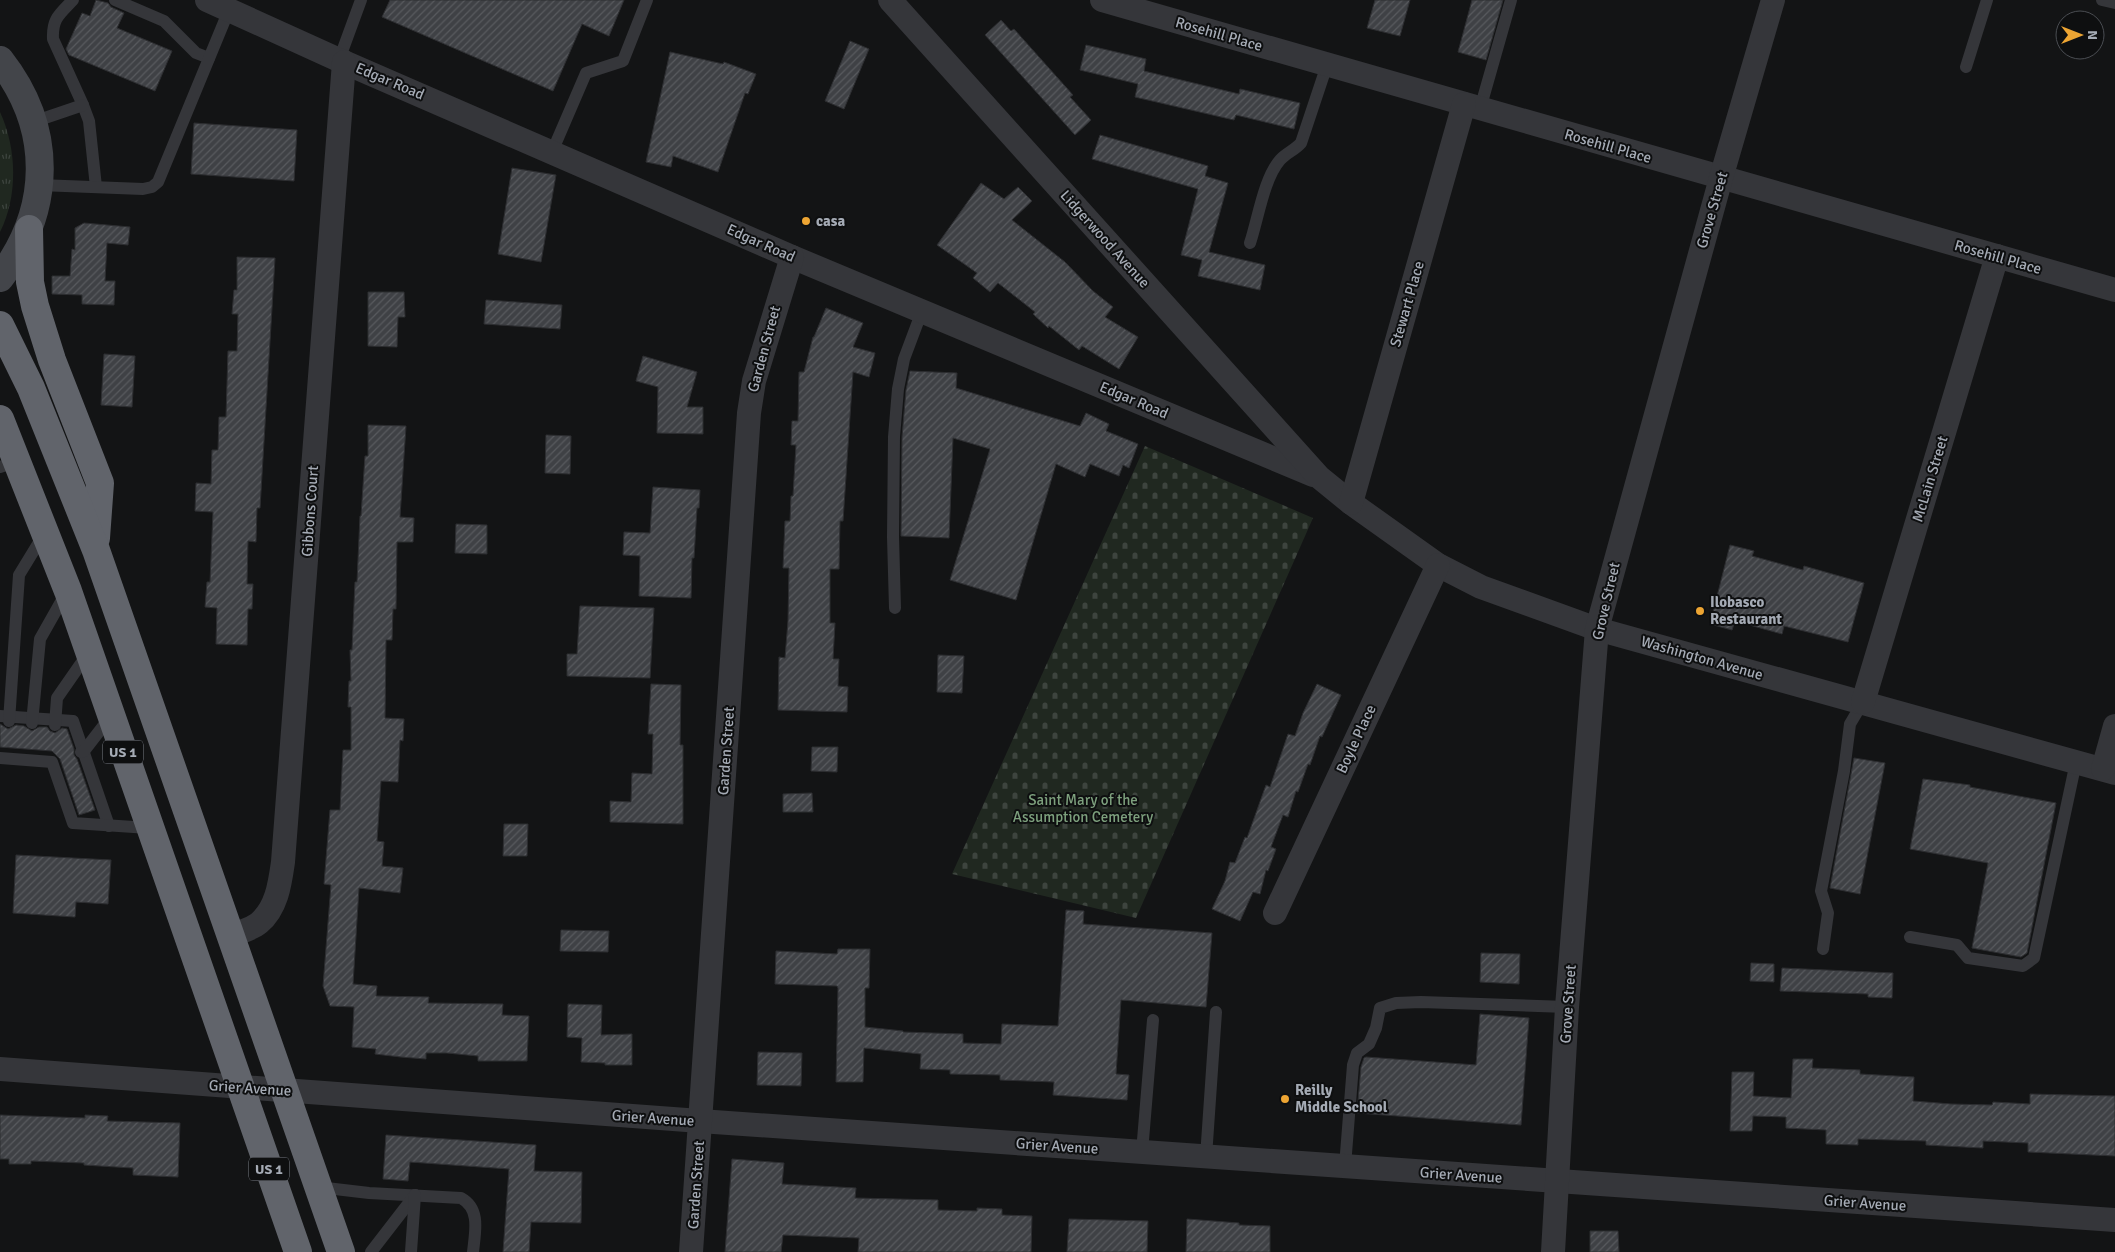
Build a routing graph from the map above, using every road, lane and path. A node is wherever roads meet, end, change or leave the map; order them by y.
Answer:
1 (73, 0) edge
2 (115, 0) edge
3 (206, 0) edge
4 (361, 0) edge
5 (647, 0) edge
6 (890, 0) edge
7 (1102, 0) edge
8 (1511, 0) edge
9 (1773, 0) edge
10 (1987, 0) edge
11 (2102, 0) edge
12 (2115, 4) edge
13 (229, 10) junction
14 (210, 58) junction
15 (0, 60) edge
16 (342, 61) junction
17 (1327, 66) junction
18 (1966, 67) dead end
19 (83, 105) junction
20 (1472, 107) junction
21 (33, 122) junction
22 (552, 152) junction
23 (1721, 178) junction
24 (39, 185) junction
25 (96, 187) junction
26 (29, 229) junction
27 (1250, 243) dead end
28 (1997, 256) junction
29 (792, 257) junction
30 (0, 278) edge
31 (2115, 290) edge
32 (922, 312) junction
33 (0, 325) edge
34 (0, 419) edge
35 (9, 464) edge
36 (1319, 477) junction
37 (1351, 503) junction
38 (45, 532) junction
39 (96, 550) junction
40 (1438, 565) junction
41 (68, 591) junction
42 (896, 608) dead end
43 (1597, 629) junction
44 (89, 652) junction
45 (1863, 702) junction
46 (110, 716) junction
47 (6, 718) edge
48 (32, 721) junction
49 (55, 723) junction
50 (2115, 726) edge
51 (82, 752) junction
52 (5, 755) edge
53 (2076, 762) junction
54 (2109, 771) edge
55 (109, 826) junction
56 (149, 828) junction
57 (1275, 913) dead end
58 (230, 936) junction
59 (1910, 937) dead end
60 (1823, 950) dead end
61 (1567, 1007) junction
62 (1216, 1012) dead end
63 (1153, 1020) dead end
64 (0, 1069) edge
65 (239, 1087) junction
66 (284, 1090) junction
67 (700, 1121) junction
68 (1142, 1152) junction
69 (1206, 1157) junction
70 (1345, 1166) junction
71 (1558, 1181) junction
72 (318, 1187) junction
73 (415, 1195) junction
74 (2115, 1220) edge
75 (298, 1252) edge
76 (341, 1252) edge
77 (371, 1252) edge
78 (411, 1252) edge
79 (473, 1252) edge
80 (691, 1252) edge
81 (1553, 1252) edge

1 - 19 lane
2 - 14 lane
3 - 13 street, Edgar Road
4 - 16 lane
5 - 22 lane
6 - 36 street, Lidgerwood Avenue
7 - 17 street, Rosehill Place
8 - 20 lane
9 - 23 street, Grove Street
10 - 18 lane
11 - 12 lane
13 - 14 lane
13 - 16 street, Edgar Road
14 - 25 lane
15 - 21 main road
16 - 22 street, Edgar Road
16 - 58 street, Gibbons Court
17 - 20 street, Rosehill Place
17 - 27 lane
19 - 21 lane
19 - 25 lane
20 - 23 street, Rosehill Place
20 - 37 street, Stewart Place
21 - 24 main road
22 - 29 street, Edgar Road
23 - 28 street, Rosehill Place
23 - 43 street, Grove Street
24 - 25 lane
24 - 26 main road
26 - 30 main road
26 - 39 highway
28 - 31 street, Rosehill Place
28 - 45 street, McLain Street
29 - 32 street, Edgar Road
29 - 67 street, Garden Street
32 - 36 street, Edgar Road
32 - 42 lane
33 - 39 highway, US 1
34 - 35 highway, US 1
35 - 38 highway, US 1
36 - 37 street, Washington Avenue
37 - 40 street, Washington Avenue
38 - 41 highway, US 1
38 - 47 lane
39 - 58 highway, US 1
40 - 43 street, Washington Avenue
40 - 57 street, Boyle Place
41 - 44 highway, US 1
41 - 48 lane
43 - 45 street, Washington Avenue
43 - 61 street, Grove Street
44 - 46 highway, US 1
44 - 49 lane
45 - 53 street, Washington Avenue
45 - 60 lane
46 - 51 lane
46 - 56 highway, US 1
47 - 48 lane
48 - 49 lane
49 - 51 lane
50 - 54 street
51 - 55 lane
52 - 55 lane
53 - 54 street, Washington Avenue
53 - 59 lane
55 - 56 lane
56 - 65 highway, US 1
58 - 66 highway, US 1
61 - 70 lane
61 - 71 street, Grove Street
62 - 69 lane
63 - 68 lane
64 - 65 street, Grier Avenue
65 - 66 street, Grier Avenue
65 - 75 highway, US 1
66 - 67 street, Grier Avenue
66 - 72 highway, US 1
67 - 68 street, Grier Avenue
67 - 80 street, Garden Street
68 - 69 street, Grier Avenue
69 - 70 street, Grier Avenue
70 - 71 street, Grier Avenue
71 - 74 street, Grier Avenue
71 - 81 street, Grove Street
72 - 73 lane
72 - 76 highway, US 1
73 - 77 lane
73 - 78 lane
73 - 79 lane

